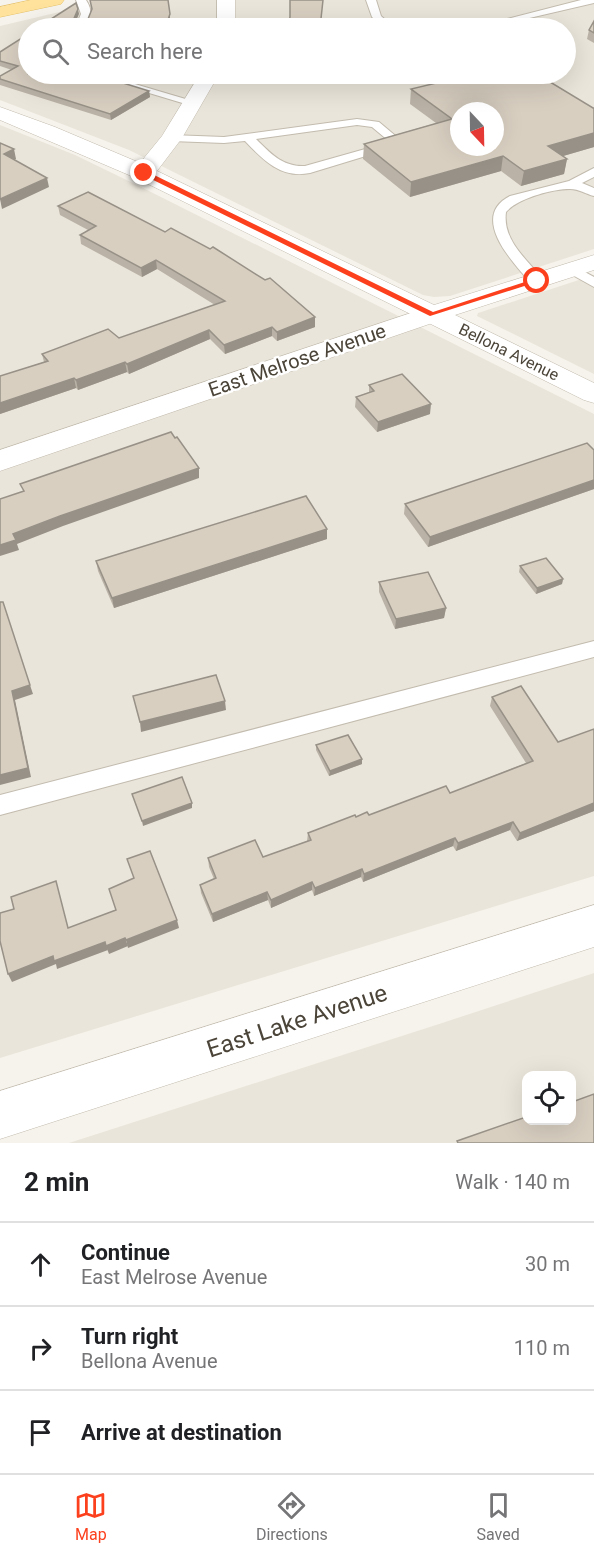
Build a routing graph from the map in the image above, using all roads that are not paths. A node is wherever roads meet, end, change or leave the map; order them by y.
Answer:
1 (56, 0) edge
2 (81, 0) edge
3 (226, 0) edge
4 (371, 0) edge
5 (593, 0) edge
6 (0, 12) edge
7 (86, 18) edge
8 (226, 18) edge
9 (377, 18) edge
10 (518, 18) edge
11 (126, 84) edge
12 (203, 84) edge
13 (193, 103) junction
14 (0, 113) edge
15 (248, 137) junction
16 (171, 138) junction
17 (594, 172) edge
18 (144, 173) junction
19 (574, 183) junction
20 (594, 192) edge
21 (583, 266) edge
22 (537, 281) junction
23 (594, 283) edge
24 (432, 315) junction
25 (594, 394) edge
26 (0, 460) edge
27 (594, 649) edge
28 (0, 806) edge
29 (594, 926) edge
30 (0, 1116) edge

1 - 6 main road
2 - 7 lane
3 - 8 street
4 - 9 lane
5 - 10 lane
11 - 13 lane
12 - 13 street
13 - 16 street
14 - 18 street, Bellona Avenue
15 - 15 lane
15 - 16 lane
16 - 18 street
17 - 19 lane
18 - 24 street, Bellona Avenue
19 - 20 lane
19 - 22 lane
21 - 22 street, East Melrose Avenue
21 - 23 lane
22 - 24 street, East Melrose Avenue
24 - 25 street, Bellona Avenue
24 - 26 street, East Melrose Avenue
27 - 28 lane
29 - 30 street, East Lake Avenue

